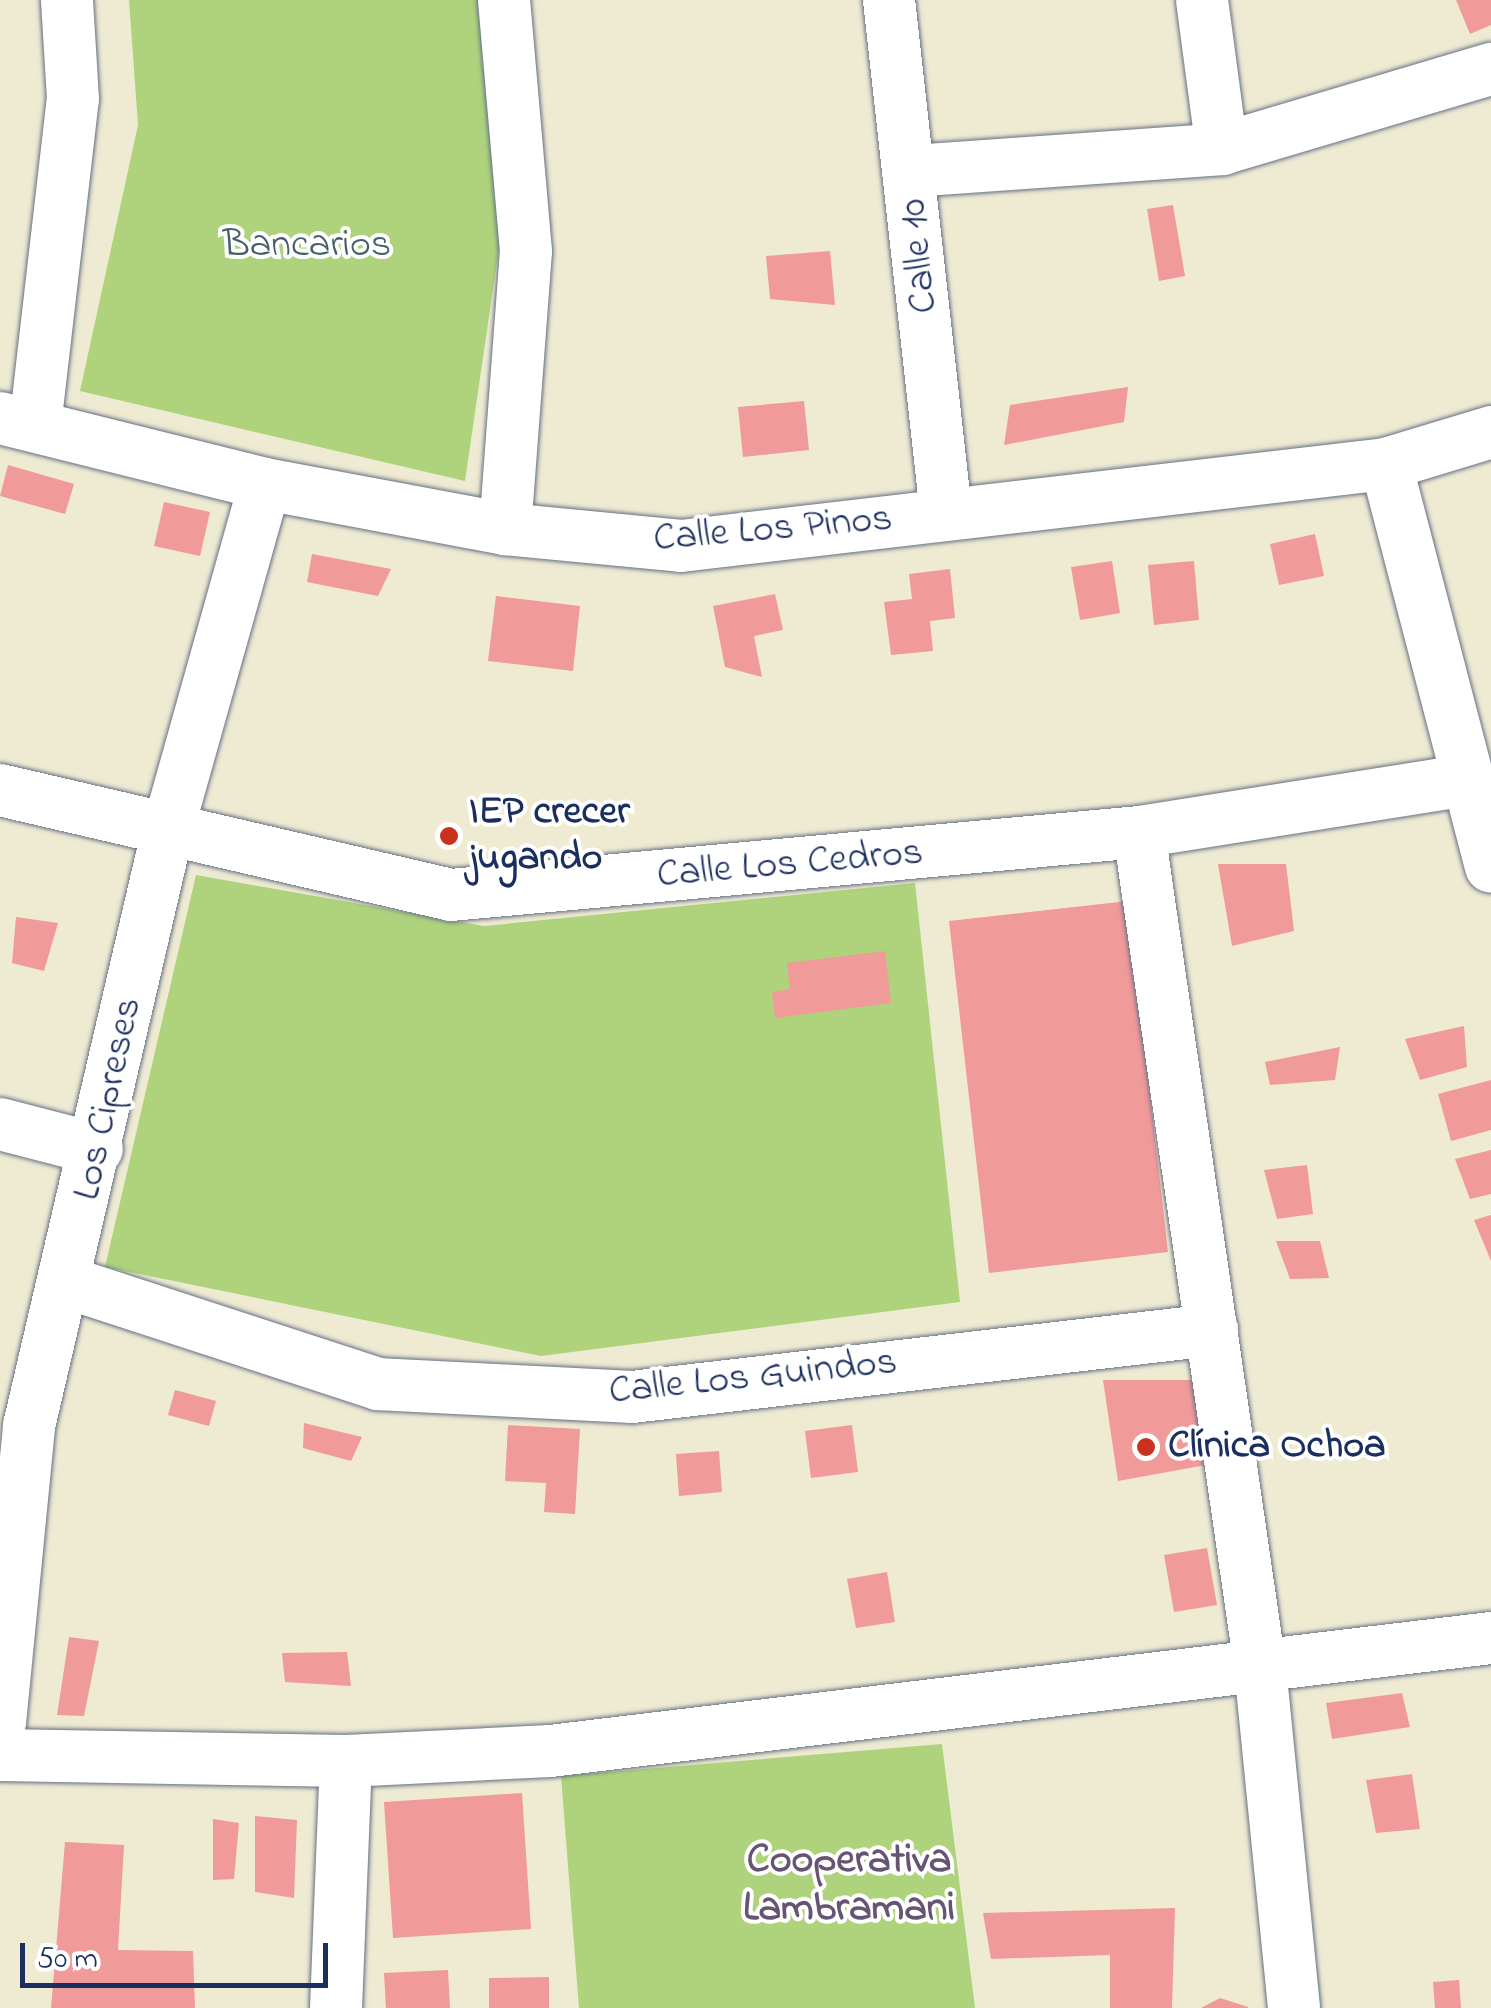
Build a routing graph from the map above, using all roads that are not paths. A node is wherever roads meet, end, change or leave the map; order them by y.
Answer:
1 (68, 0) edge
2 (504, 0) edge
3 (889, 0) edge
4 (1202, 0) edge
5 (1491, 68) edge
6 (1222, 149) junction
7 (911, 171) junction
8 (18, 422) edge
9 (1491, 432) edge
10 (1386, 464) junction
11 (265, 484) junction
12 (946, 513) junction
13 (505, 529) junction
14 (1468, 780) junction
15 (0, 790) edge
16 (168, 829) junction
17 (1139, 832) junction
18 (1491, 868) edge
19 (0, 1124) edge
20 (98, 1149) junction
21 (69, 1283) junction
22 (1212, 1330) junction
23 (13, 1460) edge
24 (1491, 1638) edge
25 (1260, 1667) junction
26 (0, 1723) edge
27 (0, 1755) edge
28 (346, 1762) junction
29 (336, 2008) edge
30 (1294, 2008) edge

1 - 8 street
2 - 13 street
3 - 7 street, Calle 10
4 - 6 street
5 - 6 street
6 - 7 street
7 - 12 street, Calle 10
8 - 11 street, Calle Los Pinos
9 - 10 street, Calle Los Pinos
10 - 12 street, Calle Los Pinos
10 - 14 street
11 - 13 street, Calle Los Pinos
11 - 16 street, Los Cipreses
12 - 13 street, Calle Los Pinos
14 - 17 street, Calle Los Cedros
14 - 18 street
15 - 16 street, Calle Los Cedros
16 - 17 street, Calle Los Cedros
16 - 20 street, Los Cipreses
17 - 22 street
19 - 20 street
20 - 21 street, Los Cipreses
21 - 22 street, Calle Los Guindos
21 - 23 street, Los Cipreses
22 - 25 street
23 - 26 street, Los Cipreses
24 - 25 street
25 - 28 street
25 - 30 street
27 - 28 street
28 - 29 street

